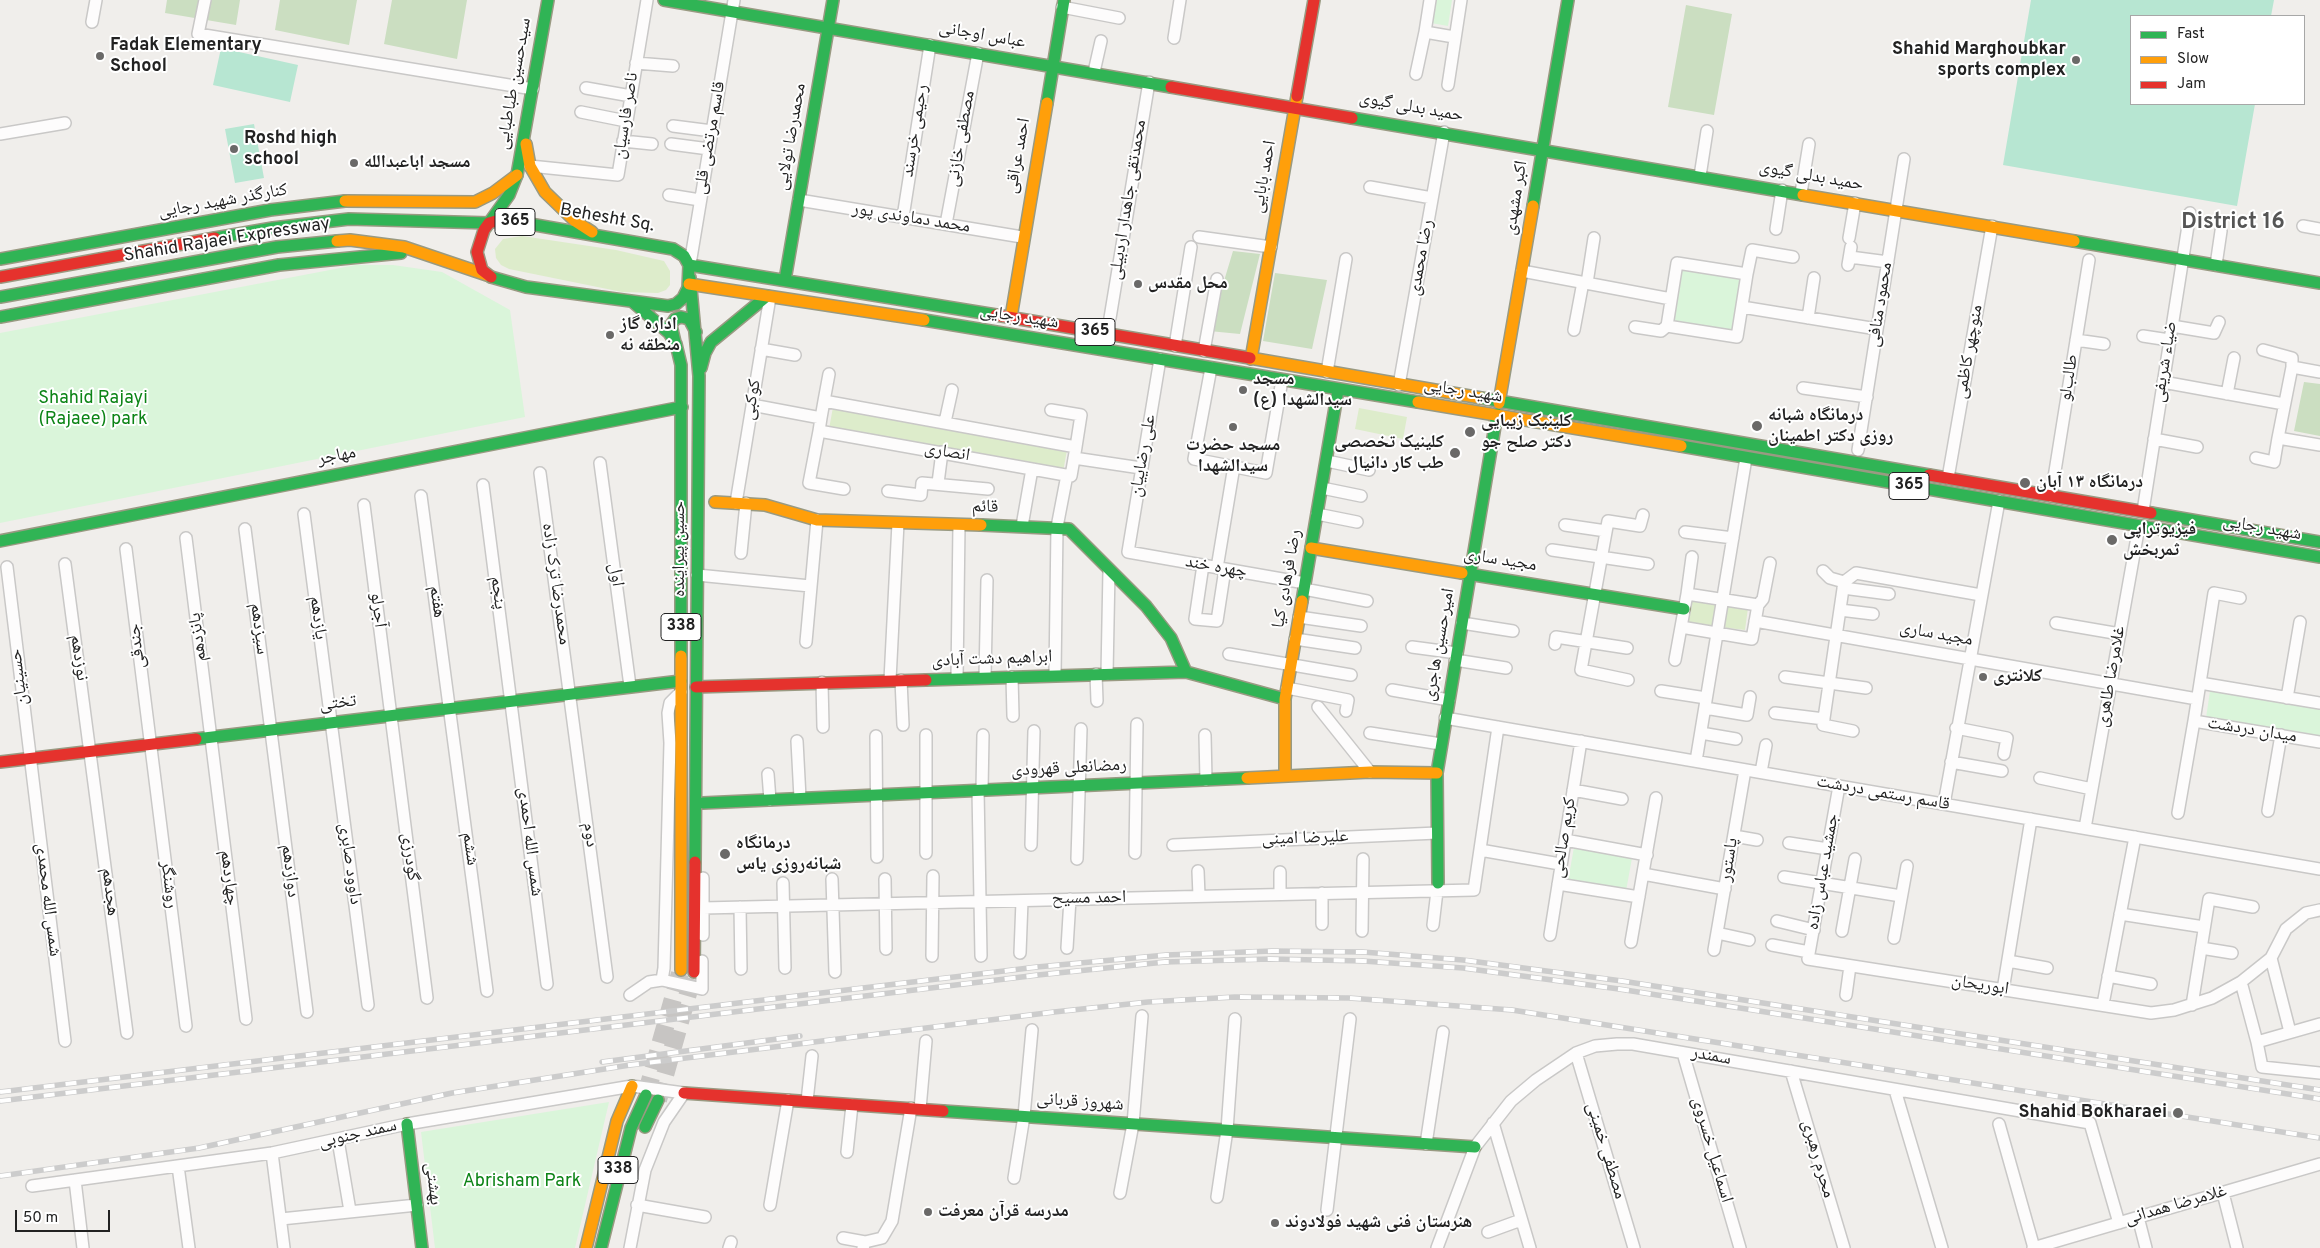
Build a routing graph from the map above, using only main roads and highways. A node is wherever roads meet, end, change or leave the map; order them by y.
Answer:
1 (548, 0) edge
2 (664, 0) edge
3 (834, 0) edge
4 (1314, 0) edge
5 (1568, 0) edge
6 (1063, 4) edge
7 (733, 6) edge
8 (829, 28) junction
9 (1052, 65) junction
10 (1295, 106) junction
11 (524, 137) junction
12 (1543, 149) junction
13 (517, 175) junction
14 (448, 222) junction
15 (489, 223) junction
16 (598, 235) junction
17 (432, 256) junction
18 (0, 259) edge
19 (451, 262) junction
20 (487, 275) junction
21 (0, 277) edge
22 (690, 277) junction
23 (785, 280) junction
24 (2320, 283) edge
25 (0, 297) edge
26 (769, 297) junction
27 (634, 304) junction
28 (0, 317) edge
29 (1011, 318) junction
30 (696, 332) junction
31 (1008, 333) junction
32 (676, 344) junction
33 (1252, 359) junction
34 (1249, 375) junction
35 (698, 376) junction
36 (1338, 390) junction
37 (1499, 402) junction
38 (682, 407) junction
39 (1497, 414) junction
40 (715, 502) dead end
41 (2143, 512) junction
42 (2139, 526) junction
43 (0, 540) edge
44 (2320, 542) edge
45 (1311, 548) junction
46 (2320, 557) edge
47 (1470, 574) junction
48 (1684, 609) road end
49 (1186, 672) junction
50 (681, 687) junction
51 (696, 687) junction
52 (1286, 694) junction
53 (0, 762) edge
54 (1437, 773) junction
55 (1284, 776) junction
56 (703, 803) road end
57 (1437, 887) road end
58 (680, 970) tunnel mouth
59 (694, 972) tunnel mouth
60 (632, 1086) road end
61 (684, 1093) road end
62 (646, 1096) tunnel mouth
63 (658, 1100) tunnel mouth
64 (407, 1124) road end
65 (1475, 1147) road end
66 (422, 1248) edge
67 (586, 1248) edge
68 (601, 1248) edge
69 (613, 1248) edge

1 - 11 main road, سیدحسین طباطبایی
2 - 7 main road, عباس اوجانی
3 - 8 main road, محمدرضا تولایی
4 - 10 main road, احمد بابایی
5 - 12 main road, اکبر مشهدی
6 - 9 main road, احمد عراقی
7 - 8 main road, عباس اوجانی
8 - 9 main road, عباس اوجانی
8 - 23 main road, محمدرضا تولایی
9 - 10 main road, عباس اوجانی
9 - 29 main road, احمد عراقی
10 - 12 main road, حمید بدلی گیوی
10 - 33 main road, احمد بابایی
11 - 13 main road, سیدحسین طباطبایی
11 - 16 main road
12 - 24 main road, حمید بدلی گیوی
12 - 37 main road, اکبر مشهدی
13 - 15 main road, سیدحسین طباطبایی
13 - 18 main road, کنارگذر شهید رجایی
14 - 15 main road, Shahid Rajaei Expressway / 365
14 - 19 main road
14 - 21 main road, Shahid Rajaei Expressway / 365
15 - 16 main road, Behesht Sq. / 365
15 - 20 main road, 365
16 - 22 main road, Behesht Sq. / 365
17 - 19 main road, Shahid Rajaei Expressway
17 - 25 main road, Shahid Rajaei Expressway
17 - 28 main road
19 - 20 main road, Shahid Rajaei Expressway
20 - 27 main road
22 - 23 main road, شهید رجایی / 365
22 - 26 main road, شهید رجایی / 365
22 - 27 main road
22 - 30 main road, حسین پیراینده / 338
23 - 29 main road, شهید رجایی / 365
26 - 31 main road, شهید رجایی / 365
26 - 35 main road
27 - 32 main road, حسین پیراینده / 338
29 - 31 main road, احمد عراقی
29 - 33 main road, شهید رجایی / 365
30 - 32 main road
30 - 35 main road, حسین پیراینده / 338
31 - 34 main road, شهید رجایی / 365
32 - 38 main road, حسین پیراینده / 338
33 - 34 main road, احمد بابایی
33 - 37 main road, شهید رجایی / 365
34 - 36 main road, شهید رجایی / 365
35 - 51 main road, حسین پیراینده / 338
36 - 39 main road, شهید رجایی / 365
36 - 45 main road, رضا فرهادی کیا
37 - 39 main road, امیرحسین هاجری
37 - 41 main road, شهید رجایی / 365
38 - 43 main road, مهاجر
38 - 50 main road, حسین پیراینده / 338
39 - 42 main road, شهید رجایی / 365
39 - 47 main road, امیرحسین هاجری
40 - 49 main road, قائم
41 - 42 main road
41 - 44 main road, شهید رجایی / 365
42 - 46 main road, شهید رجایی / 365
45 - 47 main road, مجید ساری
45 - 52 main road, رضا فرهادی کیا
47 - 48 main road, مجید ساری
47 - 54 main road, امیرحسین هاجری
49 - 51 main road, ابراهیم دشت آبادی
49 - 52 main road, ابراهیم دشت آبادی
50 - 53 main road, تختی
50 - 58 main road, حسین پیراینده / 338
51 - 59 main road, حسین پیراینده / 338
52 - 55 main road, رضا فرهادی کیا
54 - 55 main road, رمضانعلی قهرودی
54 - 57 main road, امیرحسین هاجری
55 - 56 main road, رمضانعلی قهرودی
60 - 67 main road
61 - 65 main road, شهروز قربانی
62 - 68 main road, 338
63 - 69 main road, 338
64 - 66 main road, بهشتی

